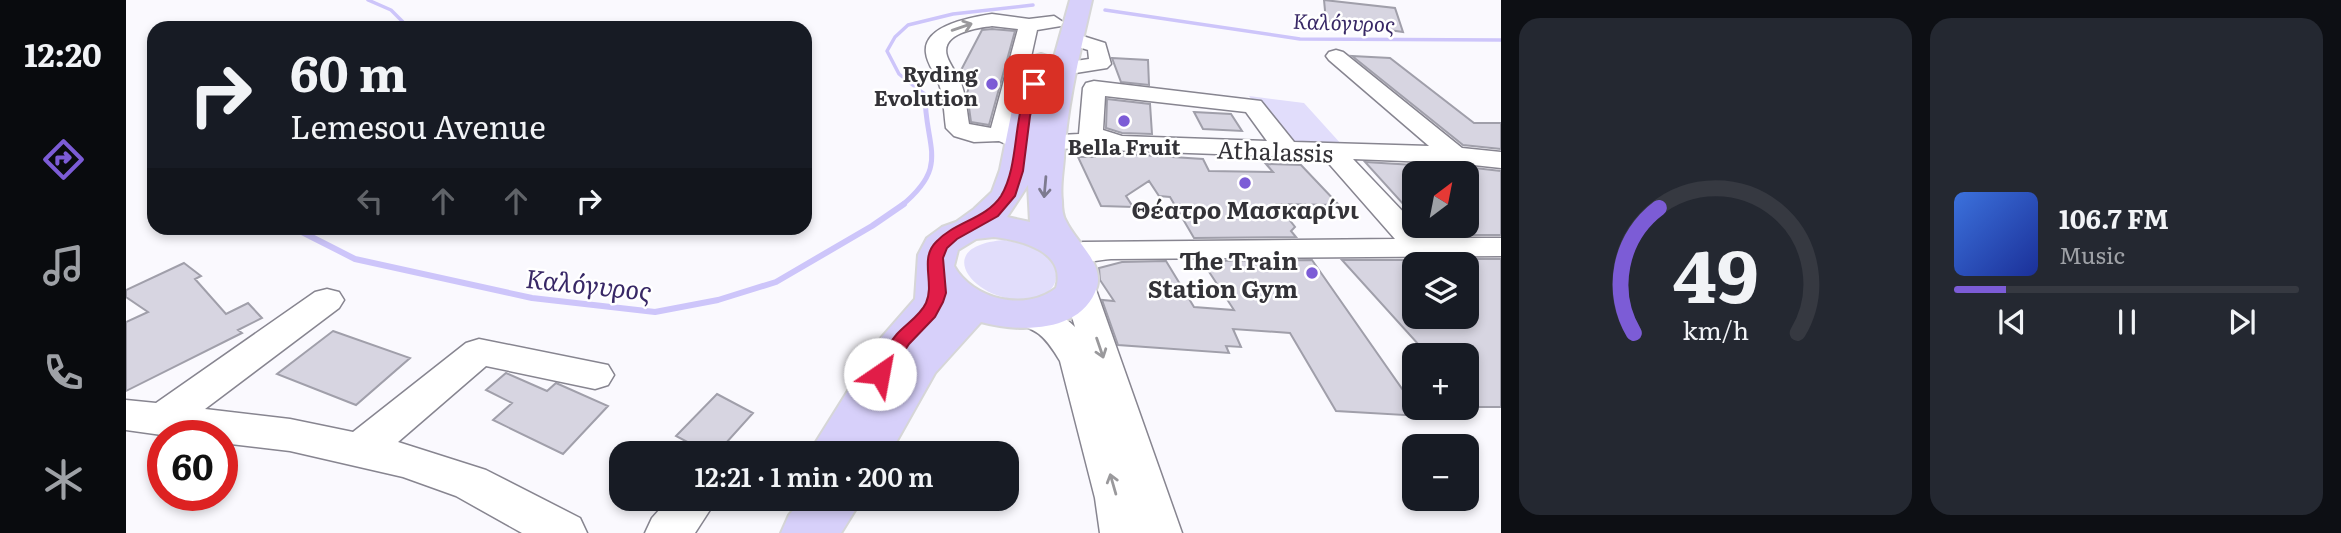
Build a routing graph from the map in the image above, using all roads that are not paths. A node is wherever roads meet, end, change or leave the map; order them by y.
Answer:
1 (1081, 0) edge
2 (1054, 21) edge
3 (1336, 56) dead end
4 (1160, 95) junction
5 (1180, 130) junction
6 (1011, 137) junction
7 (1050, 141) junction
8 (1124, 145) junction
9 (1288, 151) junction
10 (1332, 152) junction
11 (1455, 155) junction
12 (1501, 160) edge
13 (969, 229) junction
14 (1501, 247) edge
15 (1420, 248) junction
16 (1070, 264) junction
17 (937, 273) junction
18 (327, 300) dead end
19 (1009, 313) junction
20 (595, 374) dead end
21 (145, 417) edge
22 (841, 441) edge
23 (871, 441) edge
24 (361, 449) junction
25 (685, 511) edge
26 (797, 511) edge
27 (826, 511) edge
28 (564, 533) edge
29 (668, 533) edge
30 (781, 533) edge
31 (809, 533) edge
32 (1123, 533) edge
33 (1159, 533) edge

1 - 2 main road
2 - 6 main road
6 -> 2 street
2 - 7 main road
3 - 11 street
4 - 5 street
4 - 8 street
4 - 9 street
5 - 8 street, Athalassis
5 - 9 street, Athalassis
6 - 13 main road
7 - 8 street, Athalassis
7 -> 16 main road
9 - 10 street, Athalassis
10 - 11 street, Athalassis
10 - 15 street
11 - 12 street, Athalassis
13 - 16 main road
13 - 17 main road
14 - 15 street
15 - 16 street
16 - 19 main road
16 -> 33 street
17 - 19 main road
17 - 22 main road
18 - 21 street
19 - 23 main road
32 -> 19 street
20 - 24 street
21 - 24 street
24 - 28 street
25 - 29 street
26 - 30 main road
27 - 31 main road

